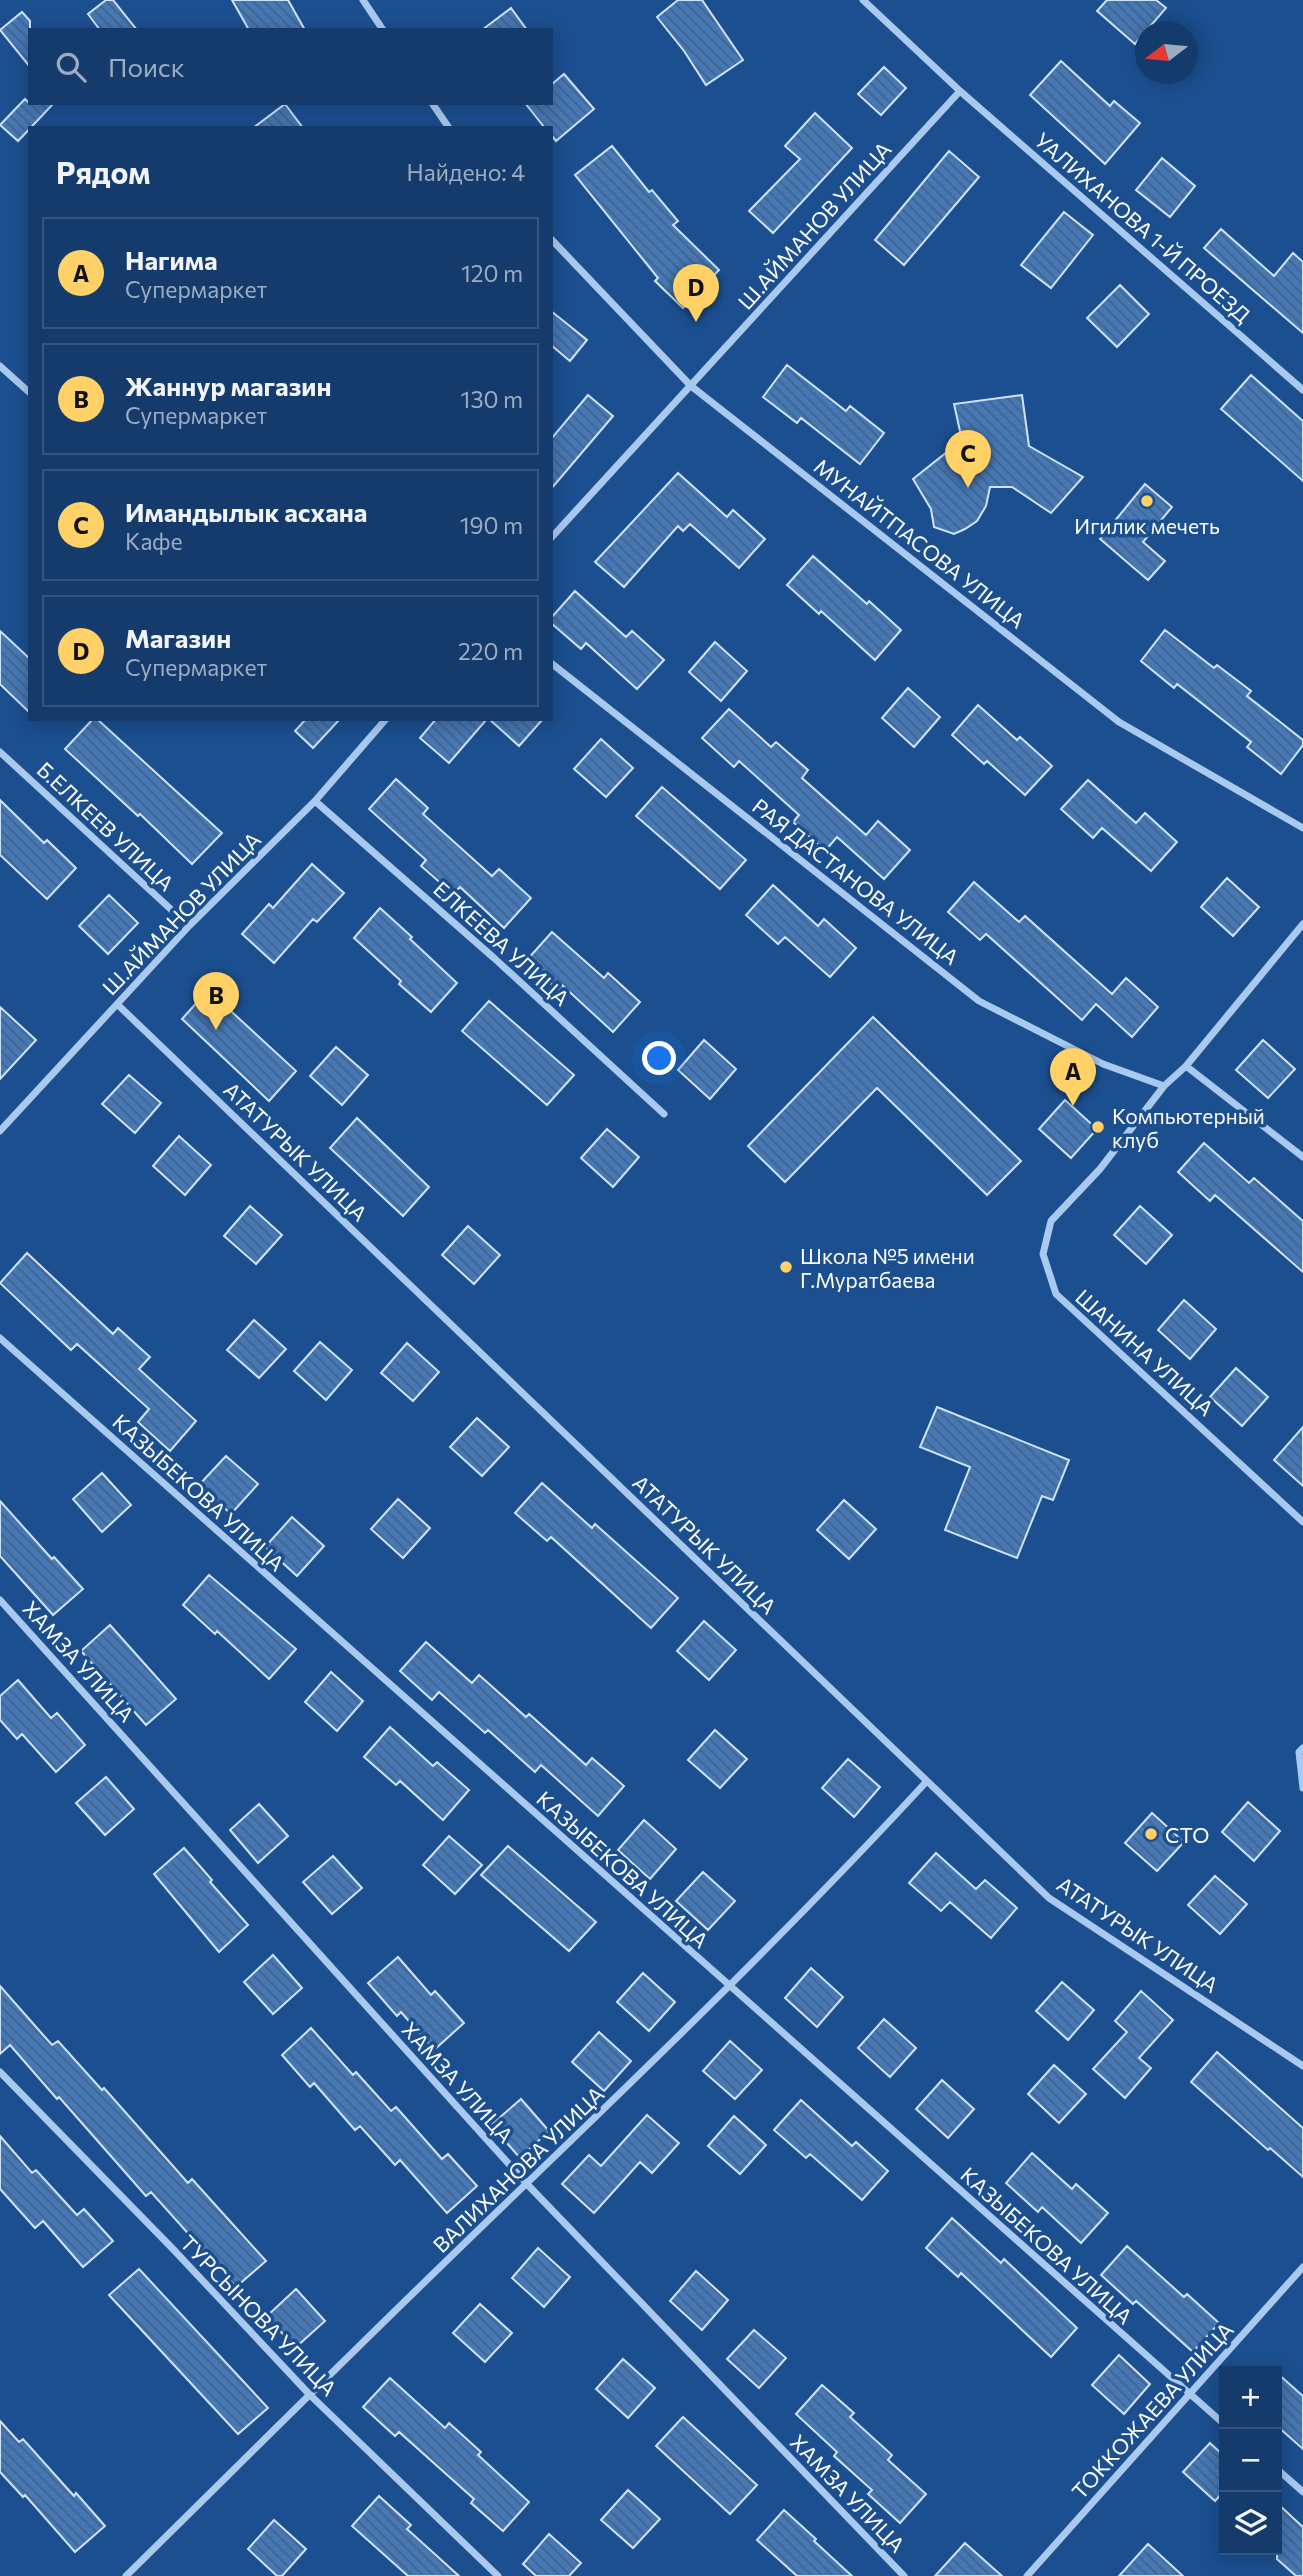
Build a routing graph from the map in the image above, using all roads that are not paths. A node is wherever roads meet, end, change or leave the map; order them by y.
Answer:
1 (363, 0) edge
2 (863, 0) edge
3 (382, 28) edge
4 (960, 91) junction
5 (433, 105) edge
6 (448, 126) edge
7 (553, 241) edge
8 (0, 366) edge
9 (691, 386) junction
10 (1303, 390) edge
11 (28, 391) edge
12 (553, 536) edge
13 (553, 665) edge
14 (383, 721) edge
15 (0, 752) edge
16 (315, 801) junction
17 (1303, 828) edge
18 (1303, 924) edge
19 (189, 926) junction
20 (117, 1004) junction
21 (1186, 1066) junction
22 (1164, 1086) junction
23 (664, 1114) dead end
24 (1, 1130) edge
25 (1303, 1157) edge
26 (0, 1338) edge
27 (1303, 1522) edge
28 (0, 1600) edge
29 (1303, 1748) edge
30 (927, 1781) junction
31 (1303, 1788) edge
32 (728, 1985) junction
33 (1303, 2066) edge
34 (0, 2073) edge
35 (526, 2183) junction
36 (1303, 2267) edge
37 (1189, 2393) junction
38 (310, 2395) junction
39 (1219, 2420) edge
40 (1282, 2473) edge
41 (1303, 2492) edge
42 (125, 2576) edge
43 (498, 2576) edge
44 (904, 2576) edge
45 (1027, 2576) edge

1 - 3 street
2 - 4 street, УАЛИХАНОВА 1-Й ПРОЕЗД
4 - 9 street, Ш.АЙМАНОВ УЛИЦА
4 - 10 street, УАЛИХАНОВА 1-Й ПРОЕЗД
5 - 6 street
7 - 9 street, МУНАЙТПАСОВА УЛИЦА
8 - 11 street
9 - 12 street, Ш.АЙМАНОВ УЛИЦА
9 - 17 street, МУНАЙТПАСОВА УЛИЦА
13 - 22 street, РАЯ ДАСТАНОВА УЛИЦА
14 - 16 street, Ш.АЙМАНОВ УЛИЦА
15 - 19 street, Б.ЕЛКЕЕВ УЛИЦА
16 - 19 street, Ш.АЙМАНОВ УЛИЦА
16 - 23 street, ЕЛКЕЕВА УЛИЦА
18 - 21 street, ШАНИНА УЛИЦА
19 - 20 street, Ш.АЙМАНОВ УЛИЦА
20 - 24 street, Ш.АЙМАНОВ УЛИЦА
20 - 30 street, АТАТУРЫК УЛИЦА
21 - 22 street, ШАНИНА УЛИЦА
21 - 25 street
22 - 27 street, ШАНИНА УЛИЦА
26 - 32 street, КАЗЫБЕКОВА УЛИЦА
28 - 35 street, ХАМЗА УЛИЦА
29 - 31 street
30 - 32 street, ВАЛИХАНОВА УЛИЦА
30 - 33 street, АТАТУРЫК УЛИЦА
32 - 35 street, ВАЛИХАНОВА УЛИЦА
32 - 37 street, КАЗЫБЕКОВА УЛИЦА
34 - 38 street, ТУРСЫНОВА УЛИЦА
35 - 38 street, ВАЛИХАНОВА УЛИЦА
35 - 44 street, ХАМЗА УЛИЦА
36 - 37 street, ТОККОЖАЕВА УЛИЦА
37 - 39 street, КАЗЫБЕКОВА УЛИЦА
37 - 45 street, ТОККОЖАЕВА УЛИЦА
38 - 42 street, ВАЛИХАНОВА УЛИЦА
38 - 43 street, ТУРСЫНОВА УЛИЦА
40 - 41 street

